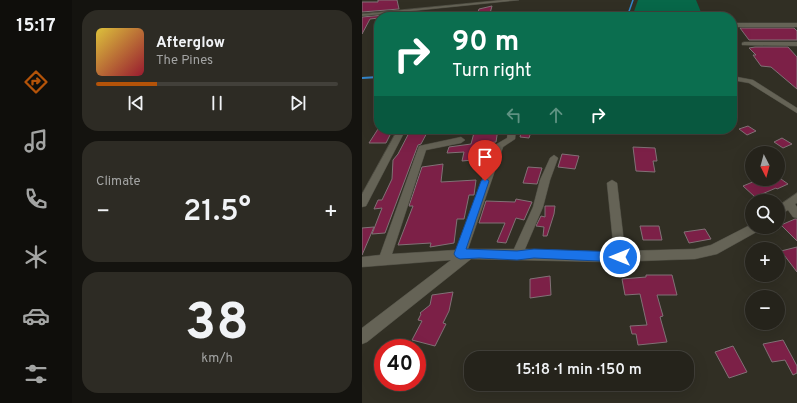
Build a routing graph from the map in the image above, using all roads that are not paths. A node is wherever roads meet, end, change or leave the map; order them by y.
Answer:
1 (517, 0) edge
2 (507, 1) edge
3 (393, 12) edge
4 (374, 14) edge
5 (362, 15) edge
6 (737, 25) edge
7 (797, 25) edge
8 (744, 44) dead end
9 (797, 44) edge
10 (737, 79) edge
11 (797, 111) edge
12 (399, 134) edge
13 (512, 134) edge
14 (461, 140) dead end
15 (554, 158) dead end
16 (612, 183) dead end
17 (793, 201) edge
18 (362, 203) edge
19 (797, 214) edge
20 (745, 233) edge
21 (464, 254) junction
22 (517, 255) junction
23 (620, 257) junction
24 (384, 261) junction
25 (362, 262) edge
26 (362, 337) edge

1 - 2 street
2 - 3 street
4 - 5 street
6 - 7 street
8 - 9 street
10 - 11 street
12 - 18 street
13 - 21 street
14 - 24 street
15 - 22 street
16 - 23 street
17 - 19 street
20 - 23 street
21 - 22 street
21 - 24 street
21 - 26 street
22 - 23 street
24 - 25 street

